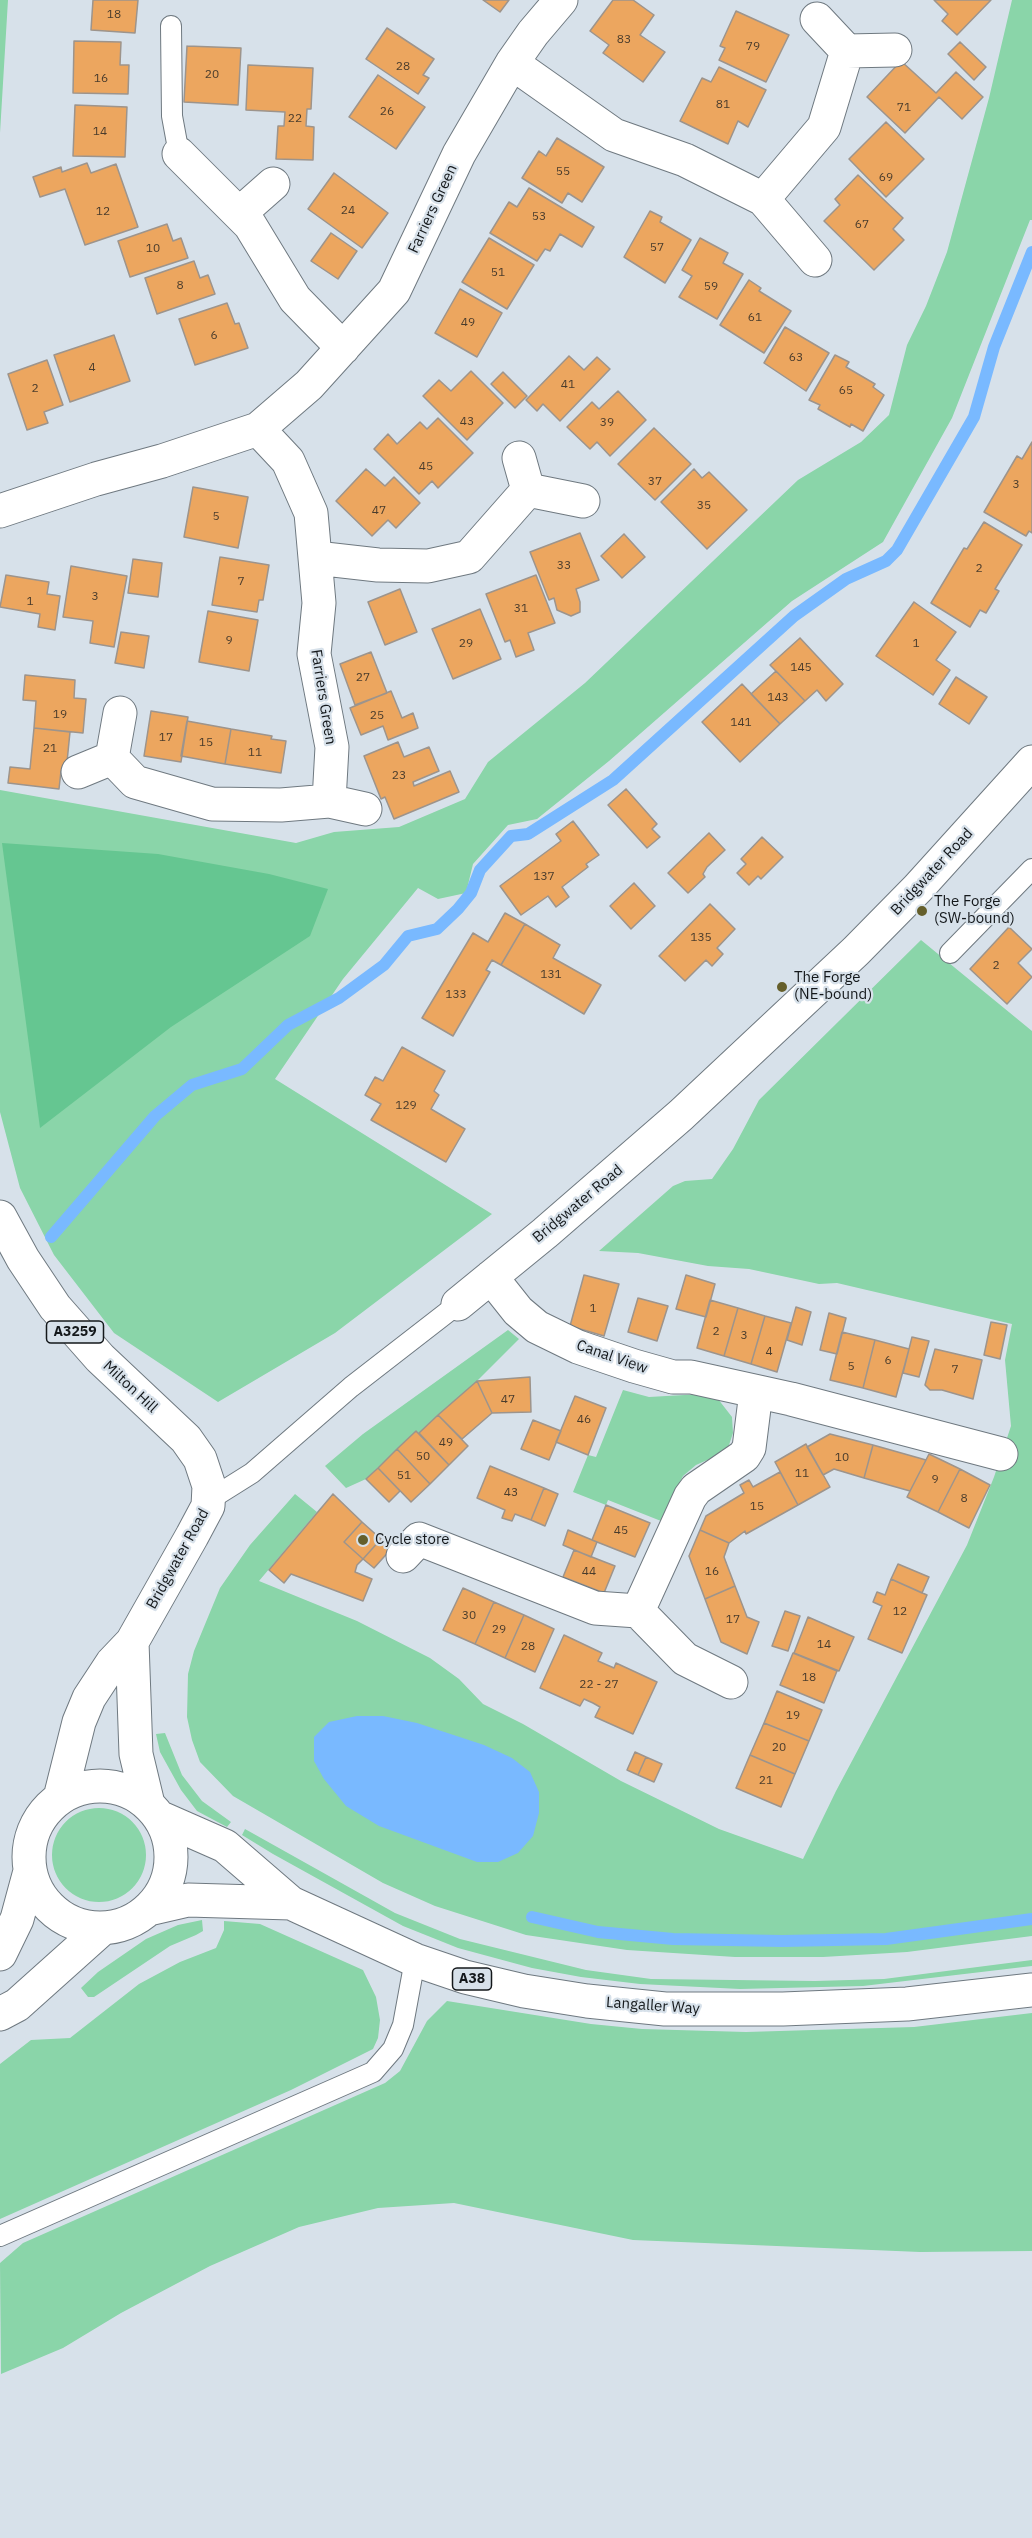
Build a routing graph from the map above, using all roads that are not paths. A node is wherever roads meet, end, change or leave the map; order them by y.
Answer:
1 (561, 0) edge
2 (818, 18) dead end
3 (171, 26) dead end
4 (895, 50) dead end
5 (848, 51) junction
6 (512, 63) junction
7 (179, 154) joint
8 (273, 184) dead end
9 (763, 198) junction
10 (239, 214) junction
11 (815, 260) dead end
12 (343, 348) junction
13 (258, 429) junction
14 (519, 458) dead end
15 (528, 490) junction
16 (583, 501) dead end
17 (0, 511) edge
18 (316, 558) junction
19 (120, 713) dead end
20 (112, 758) junction
21 (1032, 762) edge
22 (78, 772) dead end
23 (329, 801) junction
24 (365, 809) dead end
25 (1032, 869) edge
26 (950, 952) dead end
27 (0, 1217) edge
28 (491, 1277) junction
29 (458, 1304) joint
30 (756, 1392) junction
31 (1001, 1454) dead end
32 (209, 1500) junction
33 (403, 1556) dead end
34 (638, 1611) junction
35 (132, 1642) junction
36 (731, 1682) dead end
37 (60, 1798) junction
38 (154, 1811) junction
39 (30, 1871) junction
40 (291, 1903) junction
41 (149, 1909) junction
42 (103, 1928) junction
43 (0, 1954) edge
44 (415, 1960) junction
45 (1032, 1990) edge
46 (0, 2014) edge
47 (0, 2236) edge

1 - 6 street, Farriers Green
2 - 5 street
3 - 7 lane
4 - 5 street
5 - 9 street
6 - 9 street
6 - 12 street, Farriers Green
7 - 10 street
8 - 10 street
9 - 11 street
10 - 12 street
12 - 13 street, Farriers Green
13 - 17 street, Farriers Green
13 - 18 street, Farriers Green
14 - 15 street
15 - 16 street
15 - 18 street
18 - 23 street, Farriers Green
19 - 20 street
20 - 22 street
20 - 23 street
21 - 28 street, Bridgwater Road
23 - 24 street
25 - 26 lane
27 - 32 street, Milton Hill / A3259
28 - 29 street, Bridgwater Road
28 - 30 street, Canal View
29 - 32 lane, Bridgwater Road
30 - 31 street, Canal View
30 - 34 street
32 - 35 street, Bridgwater Road
33 - 34 street
34 - 36 street
35 - 37 street, Bridgwater Road
35 - 38 street
37 - 38 street, A38
37 - 39 street, A38
38 - 40 street, Langaller Way / A38
38 - 41 street
39 - 42 street, A38
39 - 43 street, A38
40 - 41 street, Langaller Way / A38
40 - 44 street, Langaller Way / A38
41 - 42 street, A38
42 - 46 street, A38
44 - 45 street, Langaller Way / A38
44 - 47 lane

